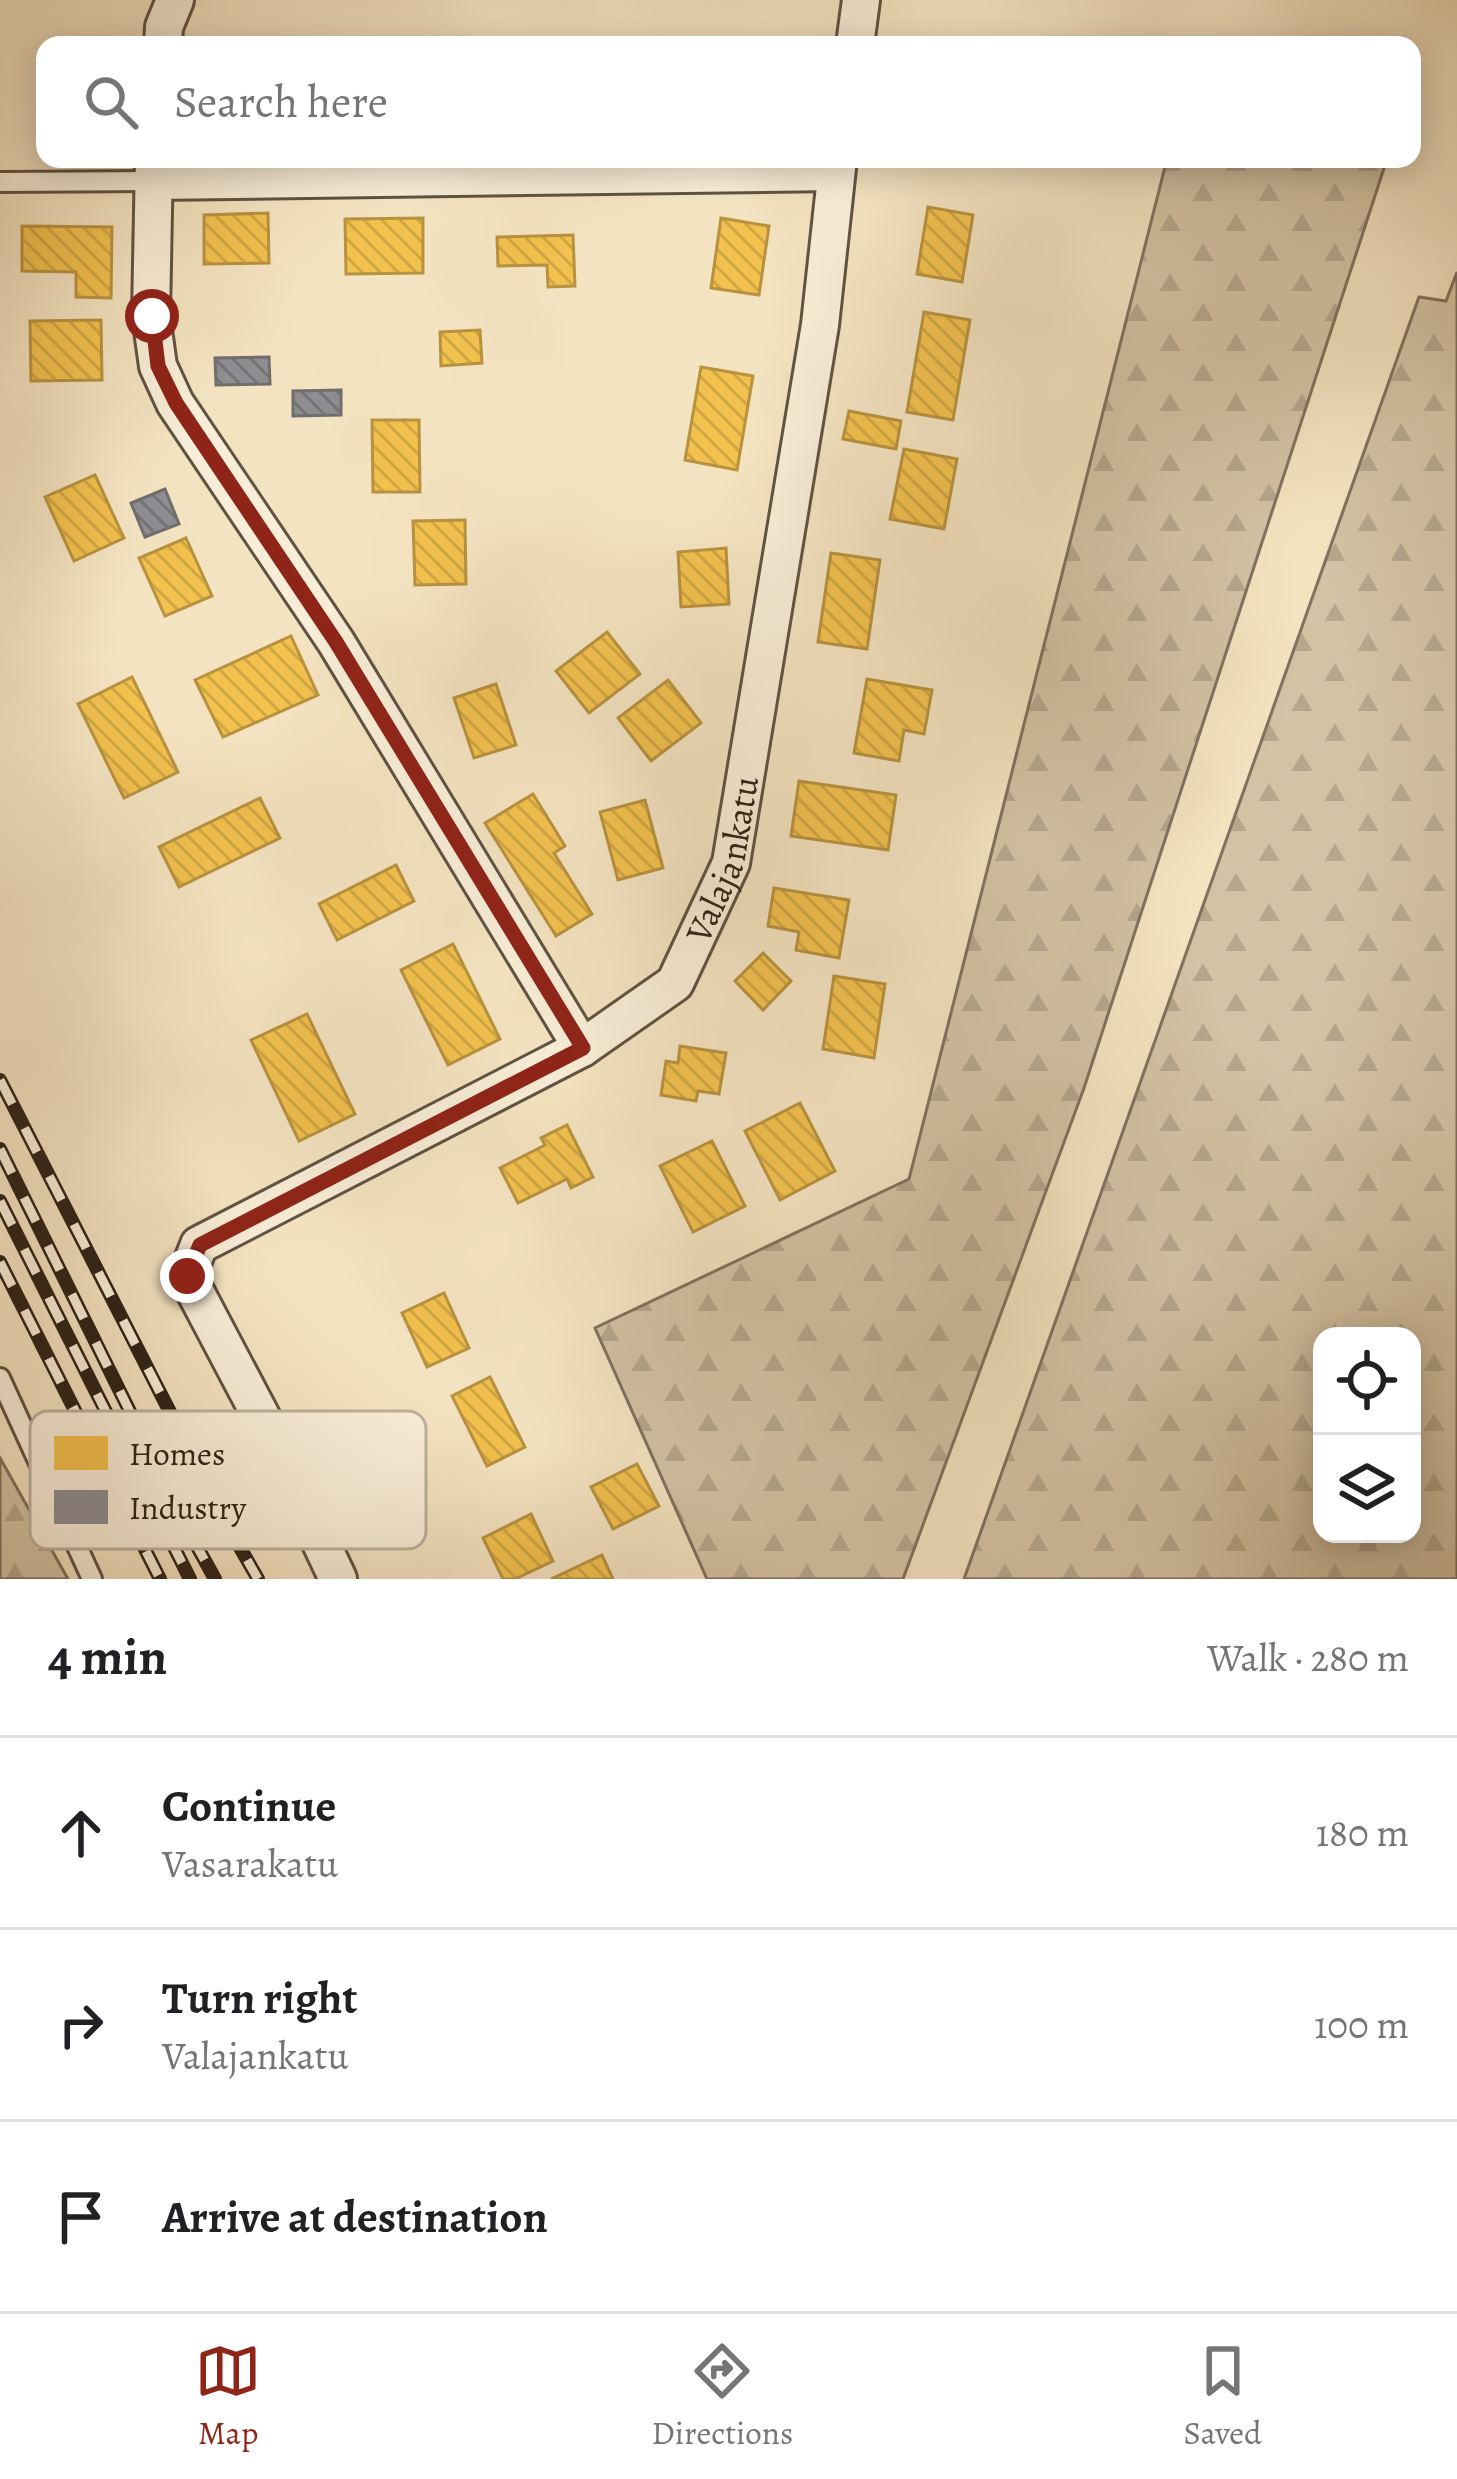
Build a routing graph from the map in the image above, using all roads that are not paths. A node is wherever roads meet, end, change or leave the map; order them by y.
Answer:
1 (175, 0) edge
2 (861, 0) edge
3 (164, 36) edge
4 (856, 36) edge
5 (495, 168) edge
6 (837, 168) edge
7 (153, 170) edge
8 (0, 182) edge
9 (583, 1048) junction
10 (0, 1378) edge
11 (258, 1411) edge
12 (30, 1444) edge
13 (78, 1549) edge
14 (324, 1549) edge
15 (92, 1579) edge
16 (338, 1579) edge

1 - 3 street
2 - 4 street
5 - 7 street
6 - 9 street, Valajankatu
7 - 8 lane
7 - 9 street
9 - 11 street, Valajankatu
10 - 12 lane
13 - 15 lane
14 - 16 street, Valajankatu

